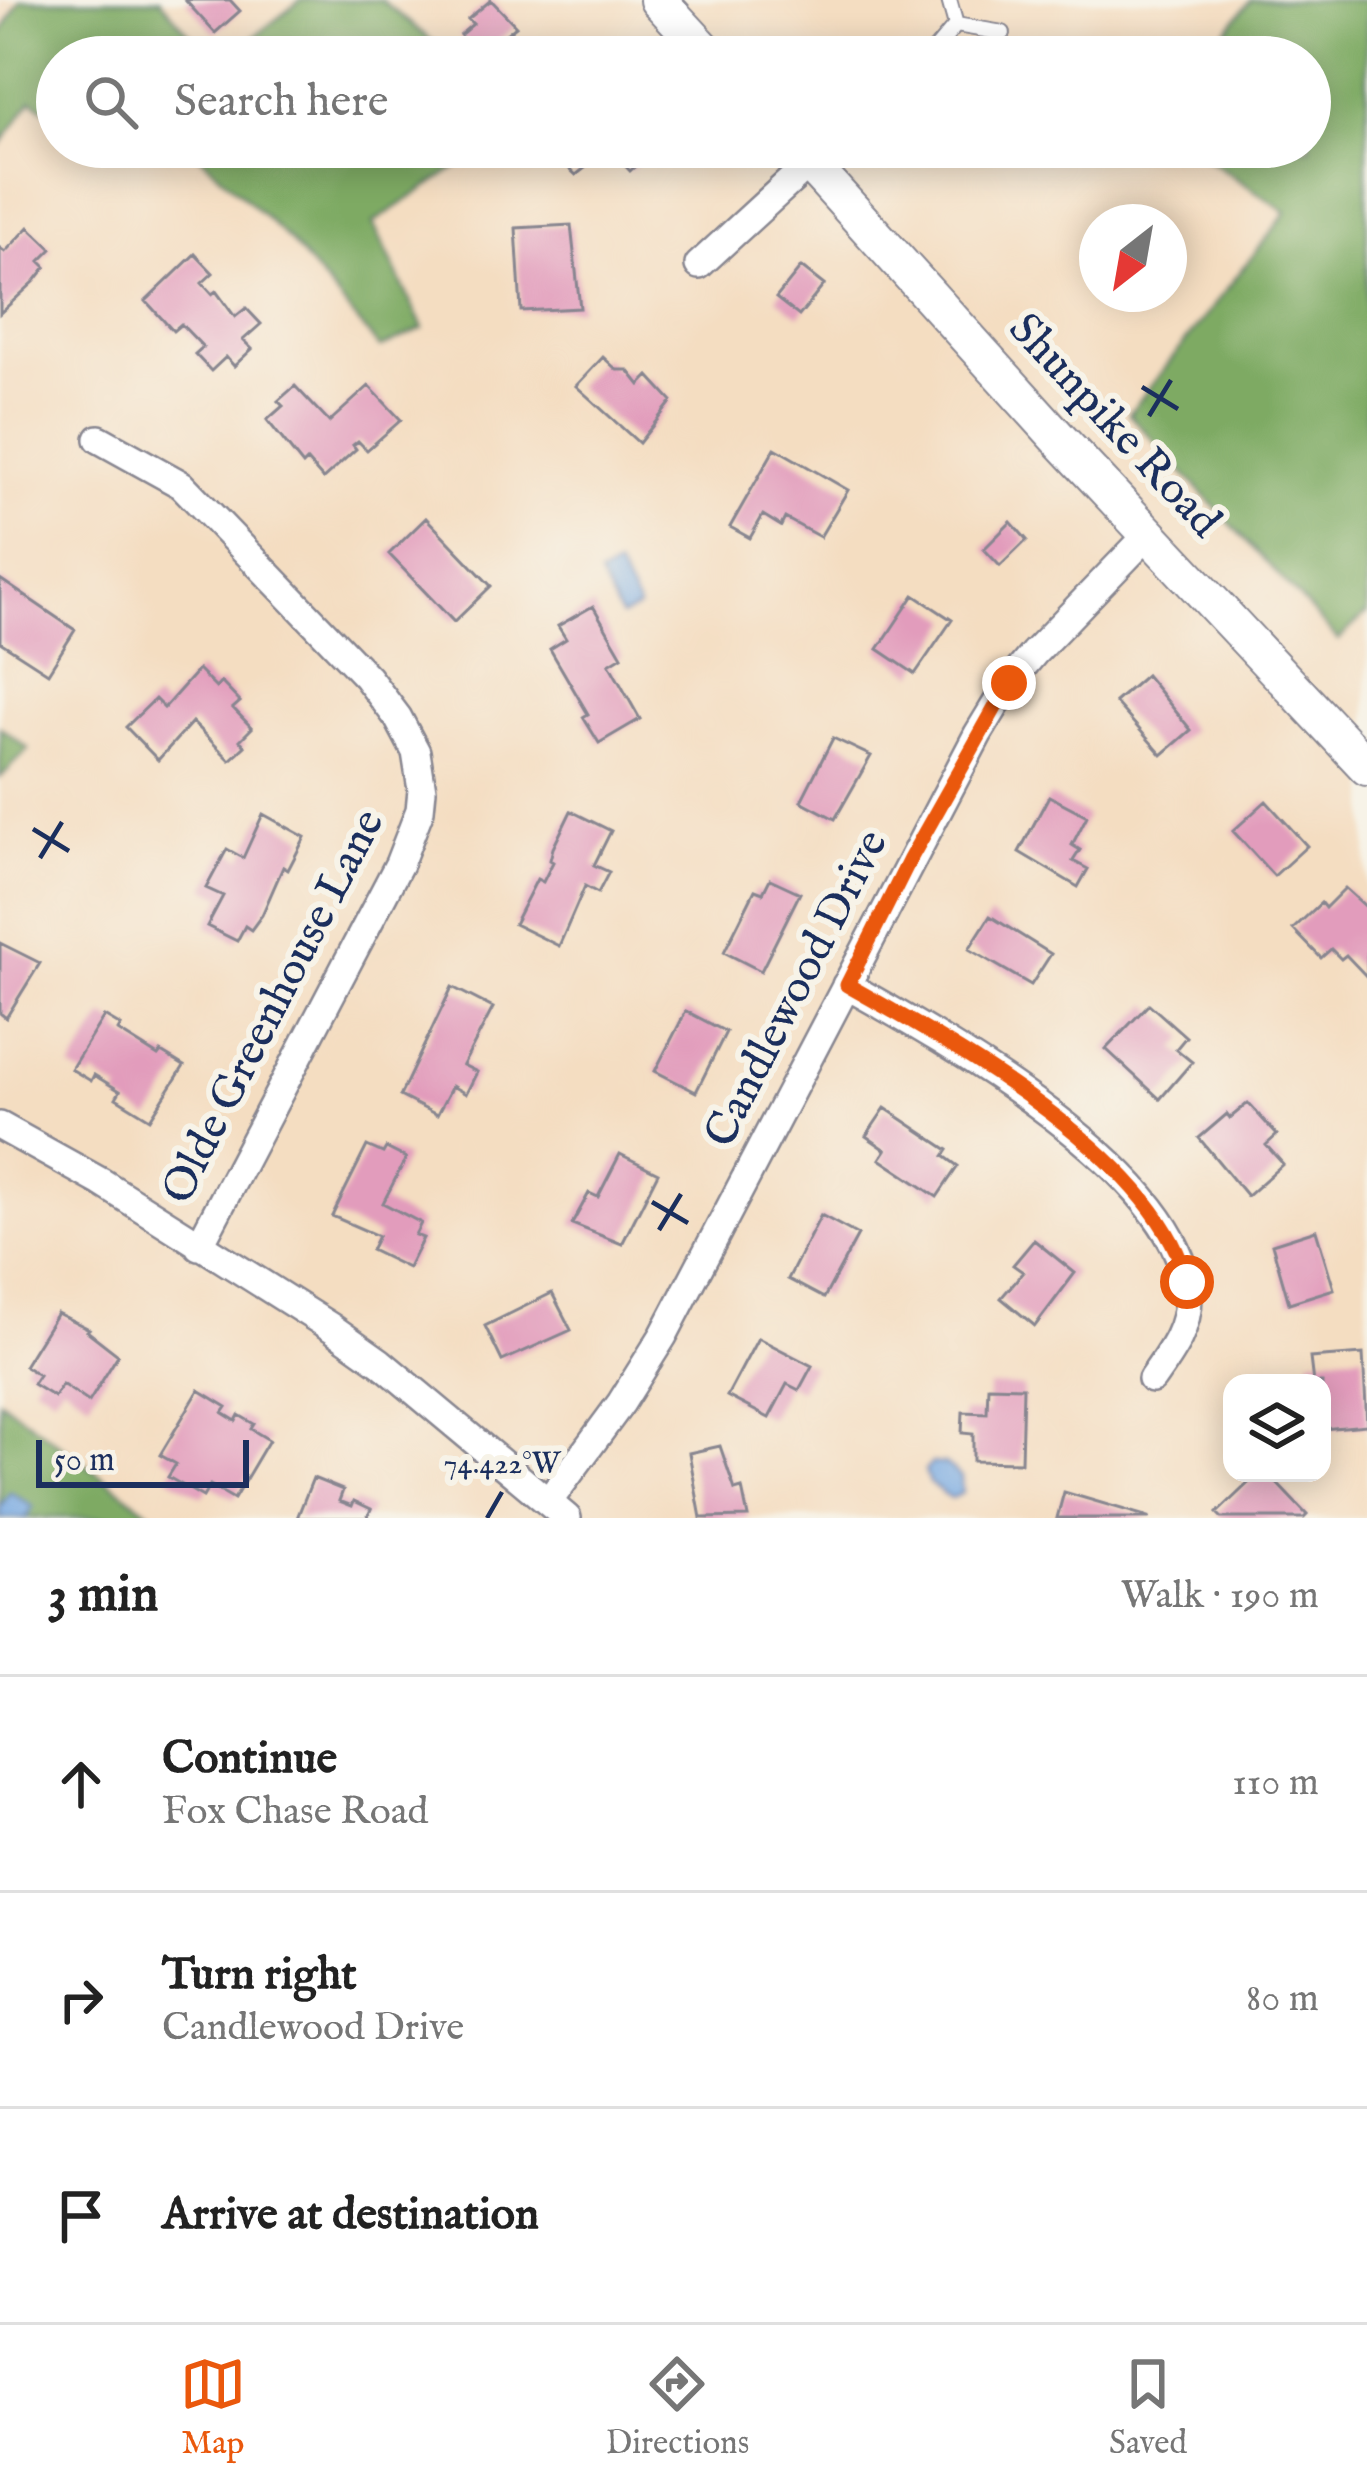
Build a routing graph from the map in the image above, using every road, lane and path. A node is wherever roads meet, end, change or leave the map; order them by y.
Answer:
1 (658, 0) edge
2 (950, 0) edge
3 (956, 25) junction
4 (1003, 33) dead end
5 (691, 36) edge
6 (947, 36) edge
7 (795, 168) edge
8 (820, 168) edge
9 (699, 265) dead end
10 (99, 439) dead end
11 (1148, 535) junction
12 (1367, 767) edge
13 (847, 985) junction
14 (0, 1126) edge
15 (199, 1246) junction
16 (1152, 1379) dead end
17 (558, 1510) edge

1 - 5 main road
2 - 3 lane
3 - 4 lane
3 - 6 lane
7 - 9 street
8 - 11 main road, Shunpike Road
10 - 15 street, Olde Greenhouse Lane
11 - 12 main road, Shunpike Road
11 - 13 street, Candlewood Drive
13 - 16 street
13 - 17 street, Candlewood Drive
14 - 15 street
15 - 17 street

